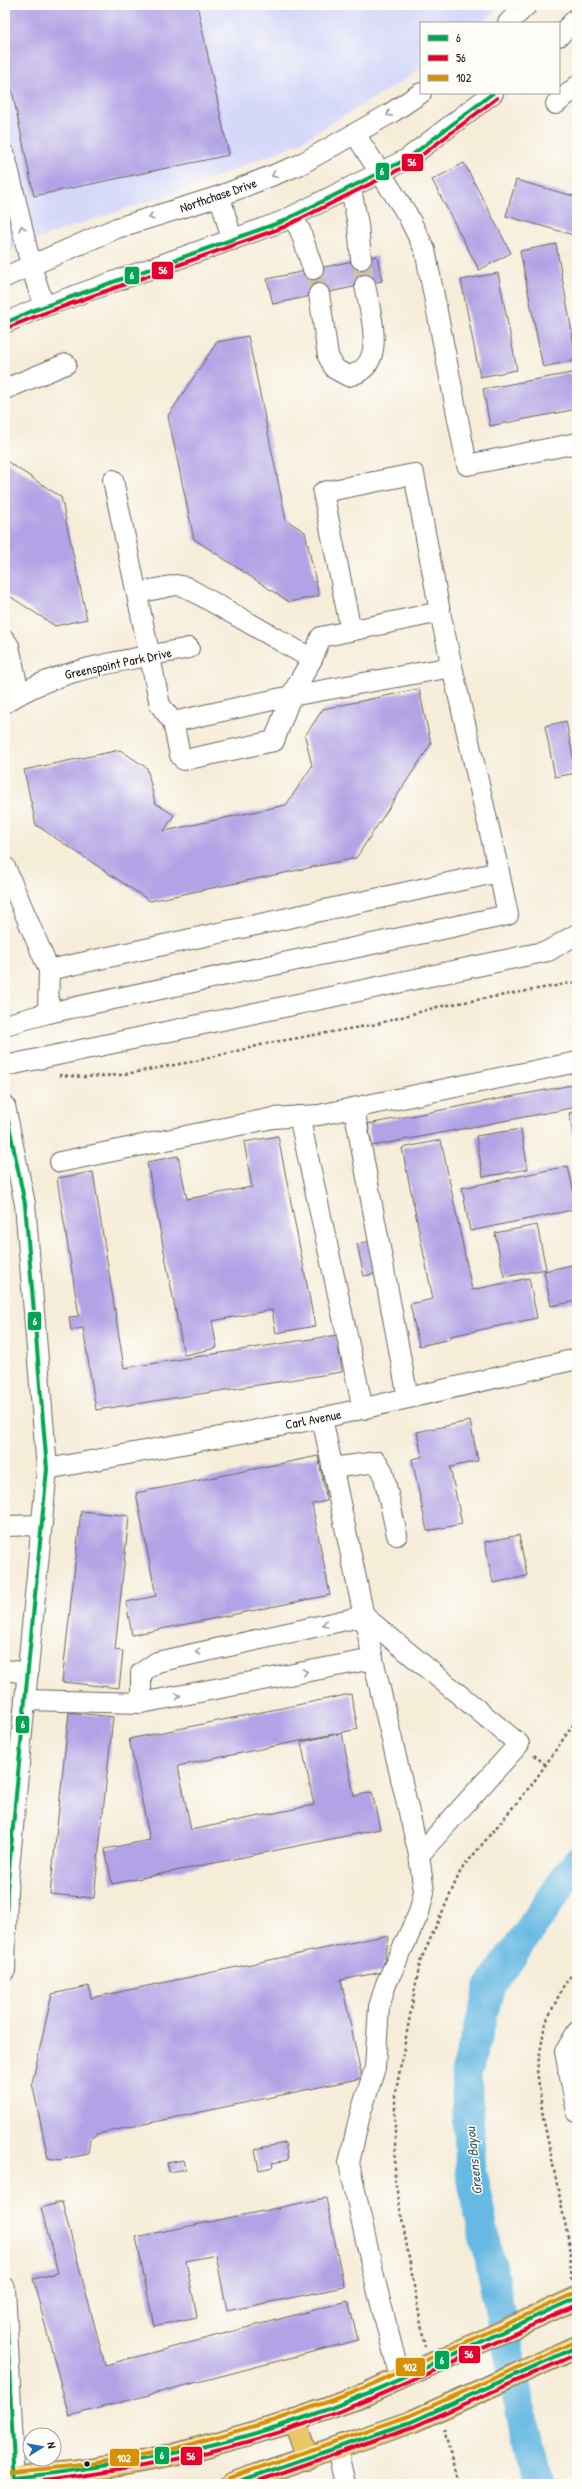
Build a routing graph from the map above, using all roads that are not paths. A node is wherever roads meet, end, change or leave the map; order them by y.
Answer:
1 (527, 5) edge
2 (577, 18) edge
3 (509, 22) edge
4 (560, 35) edge
5 (577, 86) edge
6 (420, 94) edge
7 (492, 94) edge
8 (556, 104) dead end
9 (355, 134) junction
10 (5, 155) edge
11 (380, 174) junction
12 (351, 189) junction
13 (220, 196) junction
14 (292, 217) junction
15 (232, 240) junction
16 (361, 259) tunnel mouth
17 (31, 266) junction
18 (314, 269) tunnel mouth
19 (5, 277) edge
20 (365, 285) tunnel mouth
21 (319, 294) tunnel mouth
22 (44, 306) junction
23 (5, 323) edge
24 (66, 364) dead end
25 (5, 389) edge
26 (577, 443) edge
27 (113, 480) dead end
28 (137, 593) junction
29 (440, 612) junction
30 (351, 631) junction
31 (5, 640) edge
32 (189, 648) dead end
33 (150, 656) junction
34 (312, 659) junction
35 (452, 667) junction
36 (291, 696) junction
37 (12, 698) edge
38 (173, 722) junction
39 (5, 867) edge
40 (499, 872) junction
41 (577, 934) edge
42 (49, 970) junction
43 (48, 1014) junction
44 (5, 1025) edge
45 (577, 1062) edge
46 (5, 1066) edge
47 (5, 1106) edge
48 (354, 1108) junction
49 (299, 1116) junction
50 (60, 1162) dead end
51 (577, 1359) edge
52 (408, 1398) junction
53 (363, 1409) junction
54 (322, 1418) junction
55 (332, 1468) junction
56 (47, 1469) junction
57 (42, 1525) junction
58 (5, 1526) edge
59 (397, 1535) dead end
60 (364, 1616) junction
61 (373, 1659) junction
62 (5, 1670) edge
63 (28, 1673) junction
64 (25, 1700) junction
65 (141, 1703) junction
66 (12, 1765) edge
67 (419, 1855) junction
68 (6, 1890) edge
69 (5, 1971) edge
70 (577, 2032) edge
71 (577, 2112) edge
72 (5, 2288) edge
73 (571, 2300) edge
74 (576, 2348) edge
75 (400, 2378) junction
76 (294, 2420) junction
77 (337, 2449) junction
78 (308, 2459) junction
79 (12, 2480) edge
80 (231, 2484) edge
81 (345, 2484) edge

1 - 3 street
2 - 4 street
5 - 8 street
6 -> 9 street, Northchase Drive
7 - 11 street
9 - 11 street
9 -> 13 street, Northchase Drive
17 -> 10 street
11 - 12 street
11 - 26 street
12 - 14 street
12 - 16 street
13 - 15 street
13 -> 17 street, Northchase Drive
14 - 15 street
14 - 18 street
15 - 22 street
17 - 19 street, Northchase Drive
17 - 22 street
20 - 21 street
22 - 23 street
24 - 25 street
27 - 28 street
28 - 33 street
28 - 34 street
29 - 30 street
29 - 30 street
29 - 35 street
30 - 34 street
31 - 37 street
32 - 33 street, Greenspoint Park Drive
33 - 37 street, Greenspoint Park Drive
33 - 38 street
34 - 36 street
35 - 36 street
35 - 40 street
36 - 38 street
36 - 38 street
39 - 42 street
40 - 42 street
40 - 43 street
41 - 46 street
42 - 43 street
43 - 44 street
45 - 48 street
47 - 56 street
48 - 49 street
48 - 52 street
49 - 50 street
49 - 53 street
51 - 52 street, Carl Avenue
52 - 53 street, Carl Avenue
53 - 54 street, Carl Avenue
54 - 55 street
54 - 56 street, Carl Avenue
55 - 59 street
55 - 60 street
56 - 57 street
57 - 58 street
57 - 63 street
60 - 61 street
60 -> 65 street
60 - 67 street
65 -> 61 street
61 - 67 street
62 - 63 street
63 - 64 street
64 - 65 street
64 - 66 street
66 - 68 street
67 - 75 street
68 - 69 street
70 - 71 street
72 - 79 street
73 - 75 main road
74 - 77 main road
75 - 76 main road
76 - 78 main road
76 - 79 main road
77 - 78 main road
77 - 81 street
78 - 80 main road

